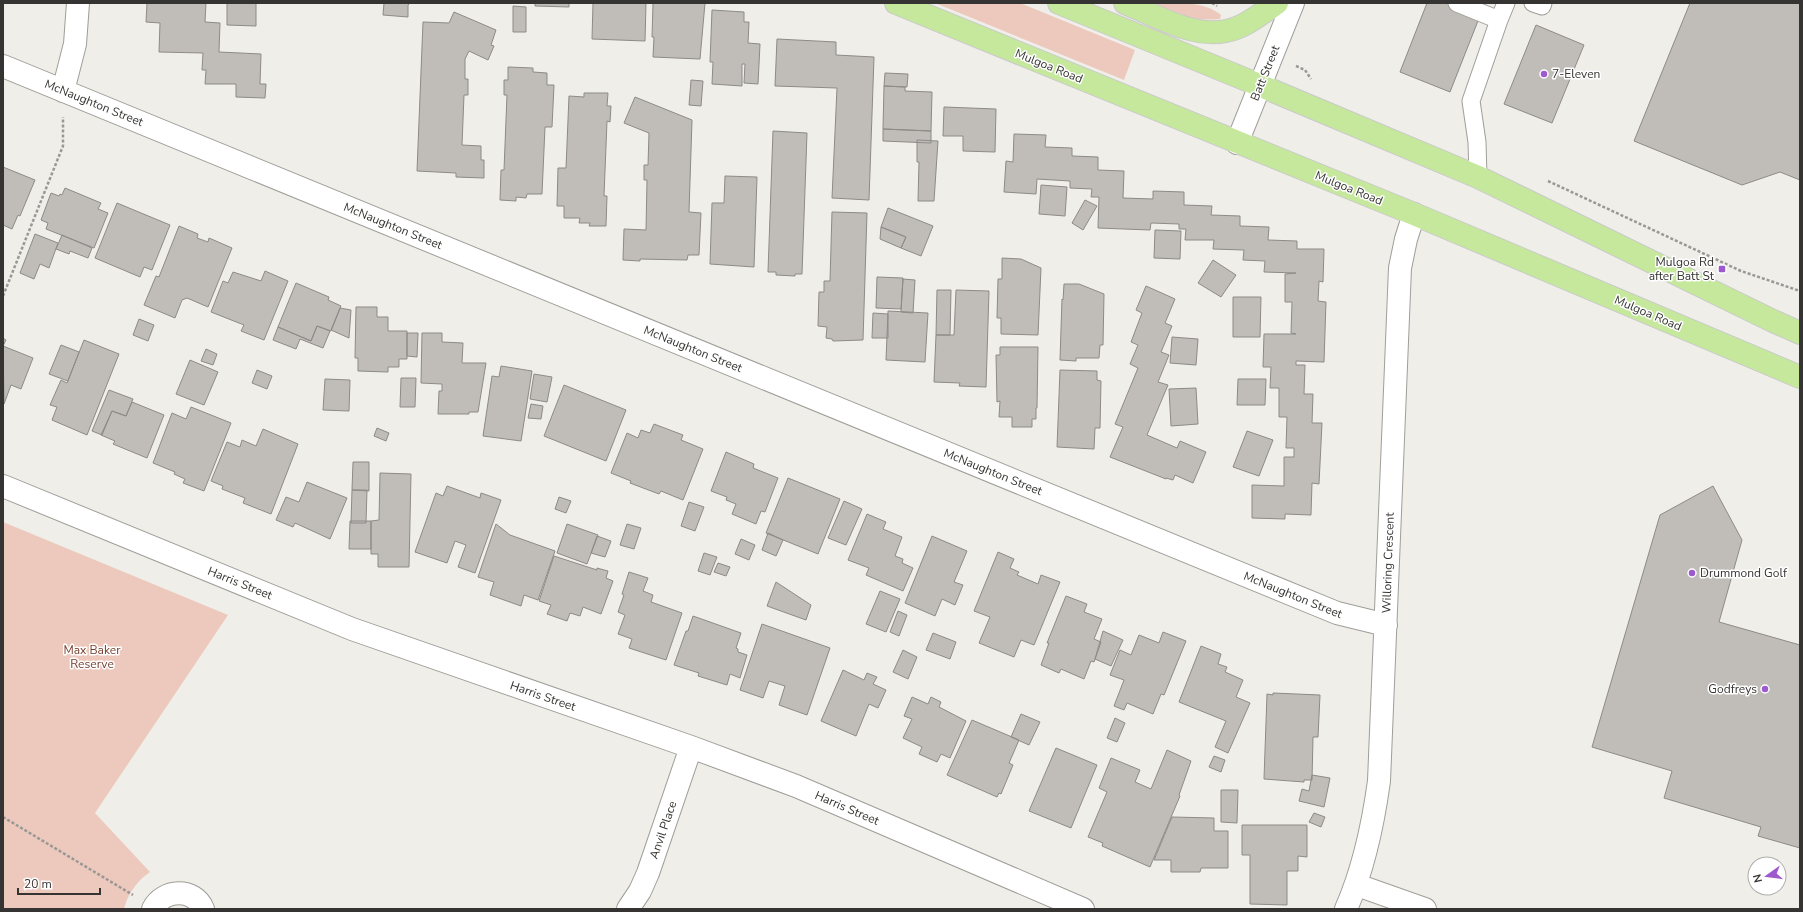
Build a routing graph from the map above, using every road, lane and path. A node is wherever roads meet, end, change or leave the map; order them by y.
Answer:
1 (78, 3) edge
2 (896, 3) edge
3 (1059, 3) edge
4 (1125, 3) edge
5 (1277, 3) edge
6 (1294, 3) edge
7 (1457, 3) edge
8 (1506, 3) edge
9 (1533, 3) edge
10 (1543, 3) edge
11 (1499, 20) junction
12 (3, 66) edge
13 (1260, 85) junction
14 (63, 91) junction
15 (1237, 142) junction
16 (1478, 177) junction
17 (1414, 214) junction
18 (3, 296) edge
19 (1800, 332) edge
20 (1800, 377) edge
21 (3, 486) edge
22 (1386, 625) junction
23 (691, 747) junction
24 (3, 817) edge
25 (1357, 884) junction
26 (154, 907) edge
27 (203, 909) edge
28 (628, 909) edge
29 (1083, 909) edge
30 (1346, 909) edge
31 (1425, 909) edge

1 - 14 street
2 - 15 main road, Mulgoa Road
3 - 13 main road
4 - 5 main road
6 - 13 street, Batt Street
7 - 11 lane
8 - 11 lane
9 - 10 lane
11 - 16 lane
12 - 14 street, McNaughton Street
13 - 15 street, Batt Street
13 - 16 main road
14 - 18 path
14 - 22 street, McNaughton Street
15 - 17 main road, Mulgoa Road
16 - 19 main road
17 - 20 main road, Mulgoa Road
17 - 22 street, Willoring Crescent
21 - 23 street, Harris Street
22 - 25 street, Willoring Crescent
23 - 28 street, Anvil Place
23 - 29 street, Harris Street
24 - 26 path
25 - 30 street, Willoring Crescent
25 - 31 street
26 - 27 street

